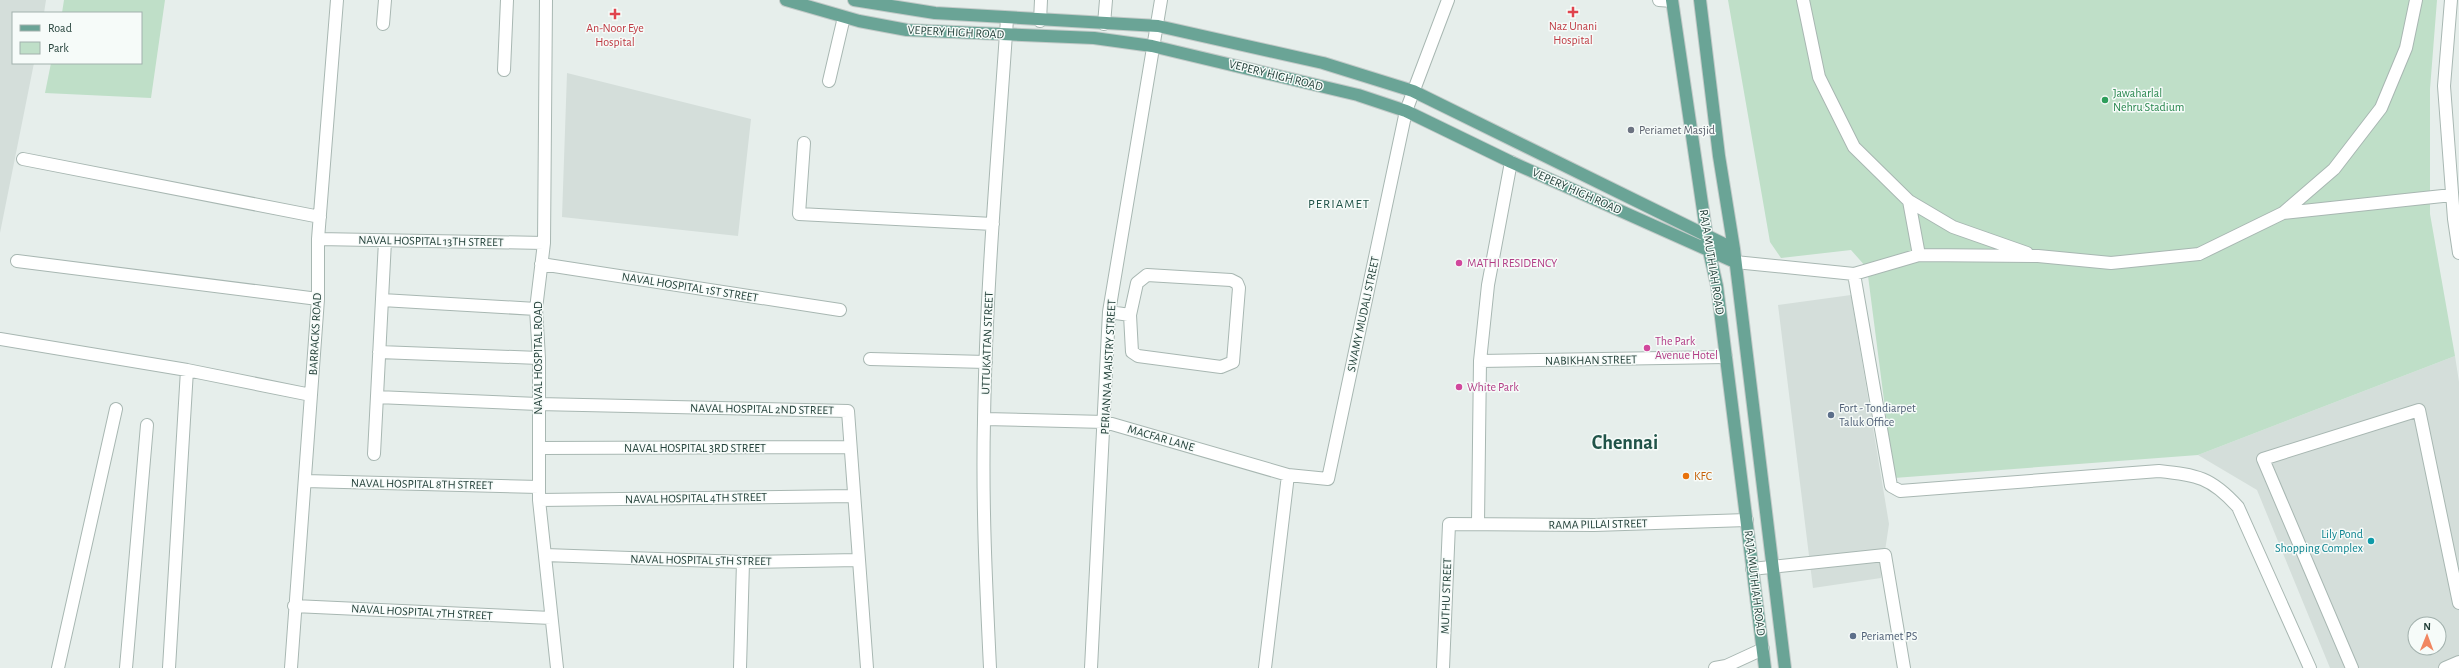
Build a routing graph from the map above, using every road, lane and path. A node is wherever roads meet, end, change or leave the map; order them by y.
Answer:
1 (337, 0) edge
2 (385, 0) edge
3 (507, 0) edge
4 (546, 0) edge
5 (786, 0) edge
6 (854, 0) edge
7 (1041, 0) edge
8 (1106, 0) edge
9 (1161, 0) edge
10 (1448, 0) edge
11 (1659, 0) edge
12 (1700, 0) edge
13 (1803, 0) edge
14 (2416, 0) edge
15 (2451, 0) edge
16 (1672, 1) edge
17 (844, 17) junction
18 (1006, 19) junction
19 (1040, 21) junction
20 (383, 24) dead end
21 (1104, 24) junction
22 (1158, 26) junction
23 (1006, 34) junction
24 (1152, 46) junction
25 (504, 70) dead end
26 (829, 81) dead end
27 (1413, 92) junction
28 (1406, 111) junction
29 (804, 143) dead end
30 (23, 159) dead end
31 (1511, 162) junction
32 (2452, 195) junction
33 (1909, 201) junction
34 (2283, 213) junction
35 (320, 217) junction
36 (993, 224) junction
37 (1707, 236) junction
38 (318, 239) junction
39 (385, 241) junction
40 (544, 243) junction
41 (1734, 249) junction
42 (1710, 251) junction
43 (2459, 254) edge
44 (1919, 255) junction
45 (2038, 256) junction
46 (17, 261) dead end
47 (1735, 262) junction
48 (541, 264) junction
49 (1854, 274) junction
50 (318, 299) junction
51 (382, 300) junction
52 (536, 309) junction
53 (840, 310) dead end
54 (1109, 312) junction
55 (1130, 315) junction
56 (0, 339) edge
57 (379, 352) junction
58 (1726, 357) junction
59 (539, 358) junction
60 (870, 359) dead end
61 (1480, 361) junction
62 (986, 362) junction
63 (187, 370) junction
64 (312, 395) junction
65 (377, 397) junction
66 (538, 404) junction
67 (116, 409) dead end
68 (984, 419) junction
69 (1104, 422) junction
70 (147, 425) dead end
71 (850, 447) junction
72 (540, 448) junction
73 (374, 454) dead end
74 (1288, 475) junction
75 (305, 482) junction
76 (539, 487) junction
77 (853, 496) junction
78 (539, 500) junction
79 (1747, 520) junction
80 (1478, 523) junction
81 (1449, 524) joint
82 (544, 555) junction
83 (858, 560) junction
84 (743, 562) junction
85 (1773, 565) junction
86 (1752, 569) junction
87 (2459, 603) edge
88 (294, 606) junction
89 (551, 618) junction
90 (1763, 649) junction
91 (2459, 662) edge
92 (58, 668) edge
93 (126, 668) edge
94 (169, 668) edge
95 (290, 668) edge
96 (557, 668) edge
97 (740, 668) edge
98 (867, 668) edge
99 (990, 668) edge
100 (1091, 668) edge
101 (1265, 668) edge
102 (1443, 668) edge
103 (1722, 668) edge
104 (1765, 668) edge
105 (1785, 668) edge
106 (1904, 668) edge
107 (2310, 668) edge
108 (2352, 668) edge
109 (2445, 668) edge

1 - 35 street, BARRACKS ROAD
2 - 20 street
3 - 25 street
4 - 40 street, NAVAL HOSPITAL ROAD
5 - 17 main road, VEPERY HIGH ROAD
6 - 18 main road, VEPERY HIGH ROAD
7 - 19 street
8 - 21 street
9 - 22 street, PERIANNA MAISTRY STREET
10 - 27 street
11 - 16 street
12 - 41 main road, RAJA MUTHIAH ROAD
13 - 33 street
14 - 34 street
15 - 32 street
16 - 37 main road, RAJA MUTHIAH ROAD
17 - 23 main road, VEPERY HIGH ROAD
17 - 26 street
18 - 19 main road, VEPERY HIGH ROAD
18 - 23 street, UTTUKATTAN STREET
19 - 21 main road, VEPERY HIGH ROAD
21 - 22 main road, VEPERY HIGH ROAD
22 - 24 street, PERIANNA MAISTRY STREET
22 - 27 main road, VEPERY HIGH ROAD
23 - 24 main road, VEPERY HIGH ROAD
23 - 36 street, UTTUKATTAN STREET
24 - 28 main road, VEPERY HIGH ROAD
24 - 54 street, PERIANNA MAISTRY STREET
27 - 28 street
27 - 37 main road, VEPERY HIGH ROAD
28 - 31 main road, VEPERY HIGH ROAD
28 - 74 street, SWAMY MUDALI STREET
29 - 36 street
30 - 35 street
31 - 42 main road, VEPERY HIGH ROAD
31 - 61 street
32 - 34 street
32 - 43 street
33 - 44 street
33 - 45 street
34 - 45 street
35 - 38 street, BARRACKS ROAD
36 - 62 street, UTTUKATTAN STREET
37 - 41 main road, VEPERY HIGH ROAD
37 - 42 main road, RAJA MUTHIAH ROAD
38 - 39 street, NAVAL HOSPITAL 13TH STREET
38 - 50 street, BARRACKS ROAD
39 - 40 street, NAVAL HOSPITAL 13TH STREET
39 - 51 street
40 - 48 street, NAVAL HOSPITAL ROAD
41 - 47 main road, RAJA MUTHIAH ROAD
42 - 47 main road, VEPERY HIGH ROAD
42 - 58 main road, RAJA MUTHIAH ROAD
44 - 45 street
44 - 49 street
46 - 50 street
47 - 49 street
47 - 85 main road, RAJA MUTHIAH ROAD
48 - 52 street, NAVAL HOSPITAL ROAD
48 - 53 street, NAVAL HOSPITAL 1ST STREET
49 - 107 street
50 - 64 street, BARRACKS ROAD
51 - 52 street
51 - 57 street
52 - 59 street, NAVAL HOSPITAL ROAD
54 - 55 street
54 - 69 street, PERIANNA MAISTRY STREET
55 - 55 street
56 - 63 street
57 - 59 street
57 - 65 street
58 - 61 street, NABIKHAN STREET
58 - 79 main road, RAJA MUTHIAH ROAD
59 - 66 street, NAVAL HOSPITAL ROAD
60 - 62 street
61 - 80 street
62 - 68 street, UTTUKATTAN STREET
63 - 64 street
63 - 94 street
64 - 75 street, BARRACKS ROAD
65 - 66 street
65 - 73 street
66 - 71 street, NAVAL HOSPITAL 2ND STREET
66 - 72 street, NAVAL HOSPITAL ROAD
67 - 92 street
68 - 69 street, MACFAR LANE
68 - 99 street, UTTUKATTAN STREET
69 - 74 street, MACFAR LANE
69 - 100 street, PERIANNA MAISTRY STREET
70 - 93 street
71 - 72 street, NAVAL HOSPITAL 3RD STREET
71 - 77 street, NAVAL HOSPITAL 2ND STREET
72 - 76 street, NAVAL HOSPITAL ROAD
74 - 101 street
75 - 76 street, NAVAL HOSPITAL 8TH STREET
75 - 88 street, BARRACKS ROAD
76 - 78 street, NAVAL HOSPITAL ROAD
77 - 78 street, NAVAL HOSPITAL 4TH STREET
77 - 83 street, NAVAL HOSPITAL 2ND STREET
78 - 82 street, NAVAL HOSPITAL ROAD
79 - 80 street, RAMA PILLAI STREET
79 - 86 main road, RAJA MUTHIAH ROAD
80 - 81 street, RAMA PILLAI STREET
81 - 102 street, MUTHU STREET
82 - 84 street, NAVAL HOSPITAL 5TH STREET
82 - 89 street, NAVAL HOSPITAL ROAD
83 - 84 street, NAVAL HOSPITAL 5TH STREET
83 - 98 street, NAVAL HOSPITAL 2ND STREET
84 - 97 street
85 - 86 street
85 - 105 main road, RAJA MUTHIAH ROAD
85 - 106 street
86 - 90 main road, RAJA MUTHIAH ROAD
87 - 108 street
88 - 89 street, NAVAL HOSPITAL 7TH STREET
88 - 95 street, BARRACKS ROAD
89 - 96 street, NAVAL HOSPITAL ROAD
90 - 103 street
90 - 104 main road, RAJA MUTHIAH ROAD
91 - 109 street

